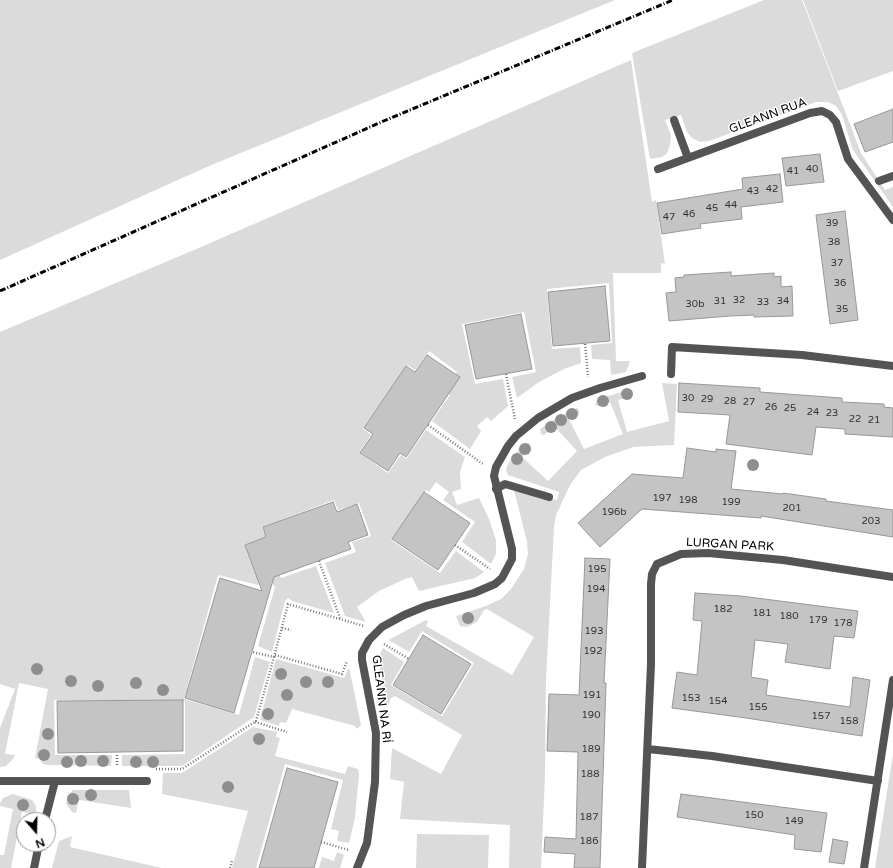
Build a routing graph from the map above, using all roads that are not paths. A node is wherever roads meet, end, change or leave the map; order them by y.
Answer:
1 (674, 120) dead end
2 (688, 158) junction
3 (658, 169) dead end
4 (893, 176) edge
5 (879, 181) dead end
6 (893, 220) edge
7 (893, 366) edge
8 (671, 374) dead end
9 (642, 376) dead end
10 (496, 488) junction
11 (549, 496) dead end
12 (893, 577) edge
13 (893, 680) edge
14 (648, 749) junction
15 (0, 781) edge
16 (55, 781) junction
17 (147, 781) road end
18 (878, 781) junction
19 (47, 812) edge
20 (37, 852) edge
21 (34, 868) edge
22 (357, 868) edge
23 (642, 868) edge
24 (864, 868) edge

1 - 2 street
2 - 3 street, GLEANN RUA
2 - 6 street, GLEANN RUA
4 - 5 street
7 - 8 street
9 - 10 street
10 - 11 street
10 - 22 street, GLEANN NA RÍ
12 - 14 street, LURGAN PARK
13 - 18 street
14 - 18 street
14 - 23 street, LURGAN PARK
15 - 16 street
16 - 17 street
16 - 19 street
18 - 24 street
20 - 21 street

